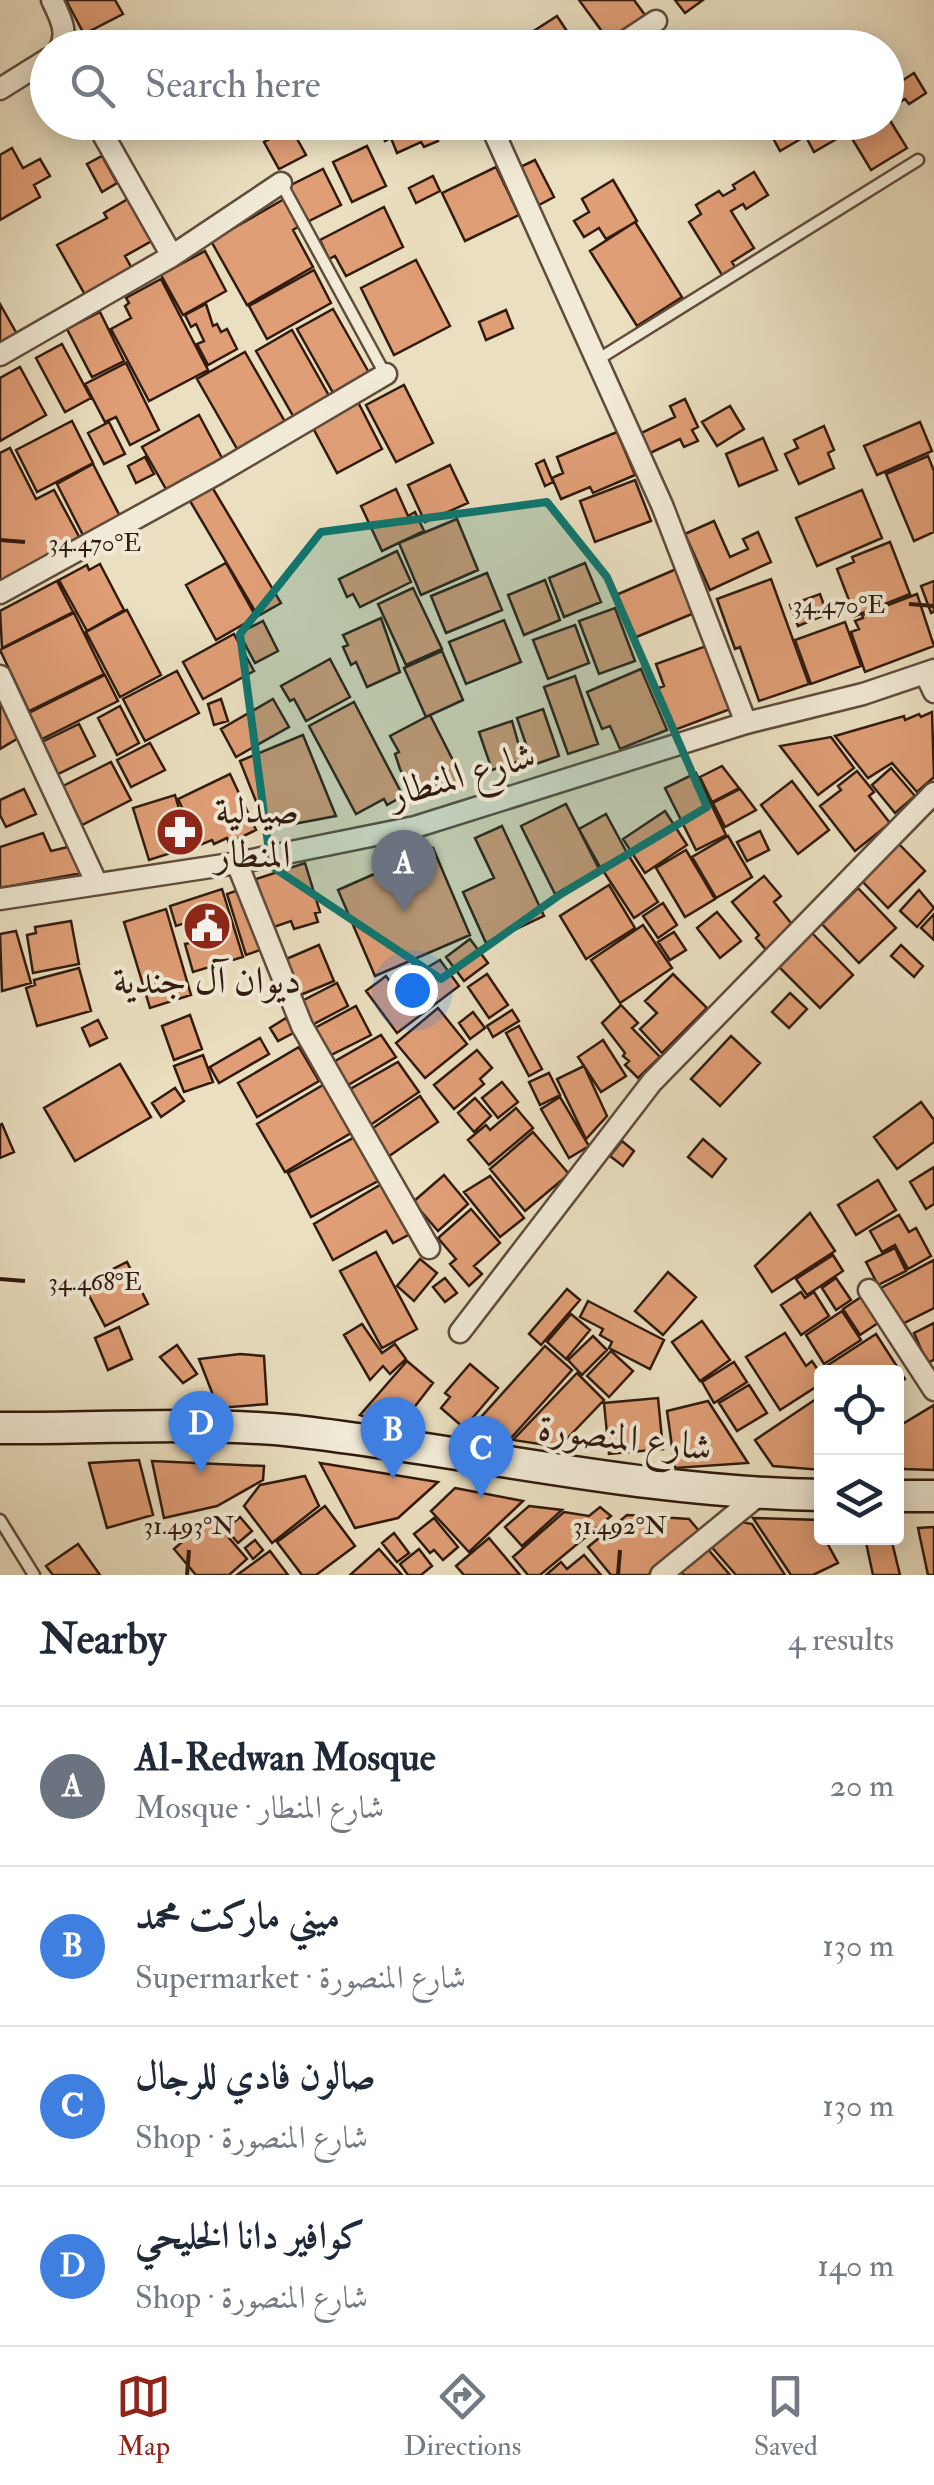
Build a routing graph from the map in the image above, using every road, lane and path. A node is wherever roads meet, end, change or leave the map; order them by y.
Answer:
1 (52, 0) edge
2 (656, 21) dead end
3 (63, 30) edge
4 (642, 30) edge
5 (30, 70) edge
6 (0, 89) edge
7 (106, 140) edge
8 (497, 140) edge
9 (918, 160) dead end
10 (281, 183) joint
11 (172, 256) junction
12 (0, 355) edge
13 (597, 360) junction
14 (386, 374) joint
15 (0, 594) edge
16 (0, 676) edge
17 (931, 679) edge
18 (746, 722) junction
19 (934, 793) edge
20 (237, 863) junction
21 (98, 884) junction
22 (0, 899) edge
23 (429, 1248) dead end
24 (869, 1290) dead end
25 (460, 1332) dead end
26 (934, 1390) edge
27 (0, 1428) edge
28 (760, 1494) junction
29 (814, 1495) edge
30 (904, 1496) edge
31 (934, 1496) edge
32 (0, 1520) edge
33 (34, 1575) edge
34 (661, 1575) edge

1 - 3 street
2 - 4 street
5 - 6 street
7 - 11 street
8 - 13 street
9 - 13 lane
10 - 11 street
10 - 14 lane
11 - 12 street
13 - 18 street
14 - 15 street
16 - 21 street
17 - 18 street, شارع المنطار
18 - 20 street, شارع المنطار
19 - 25 street
20 - 21 street, شارع المنطار
20 - 23 street
21 - 22 street, شارع المنطار
24 - 26 street
27 - 28 main road, شارع المنصورة
28 - 29 main road, شارع المنصورة
28 - 34 street
30 - 31 main road
32 - 33 lane

